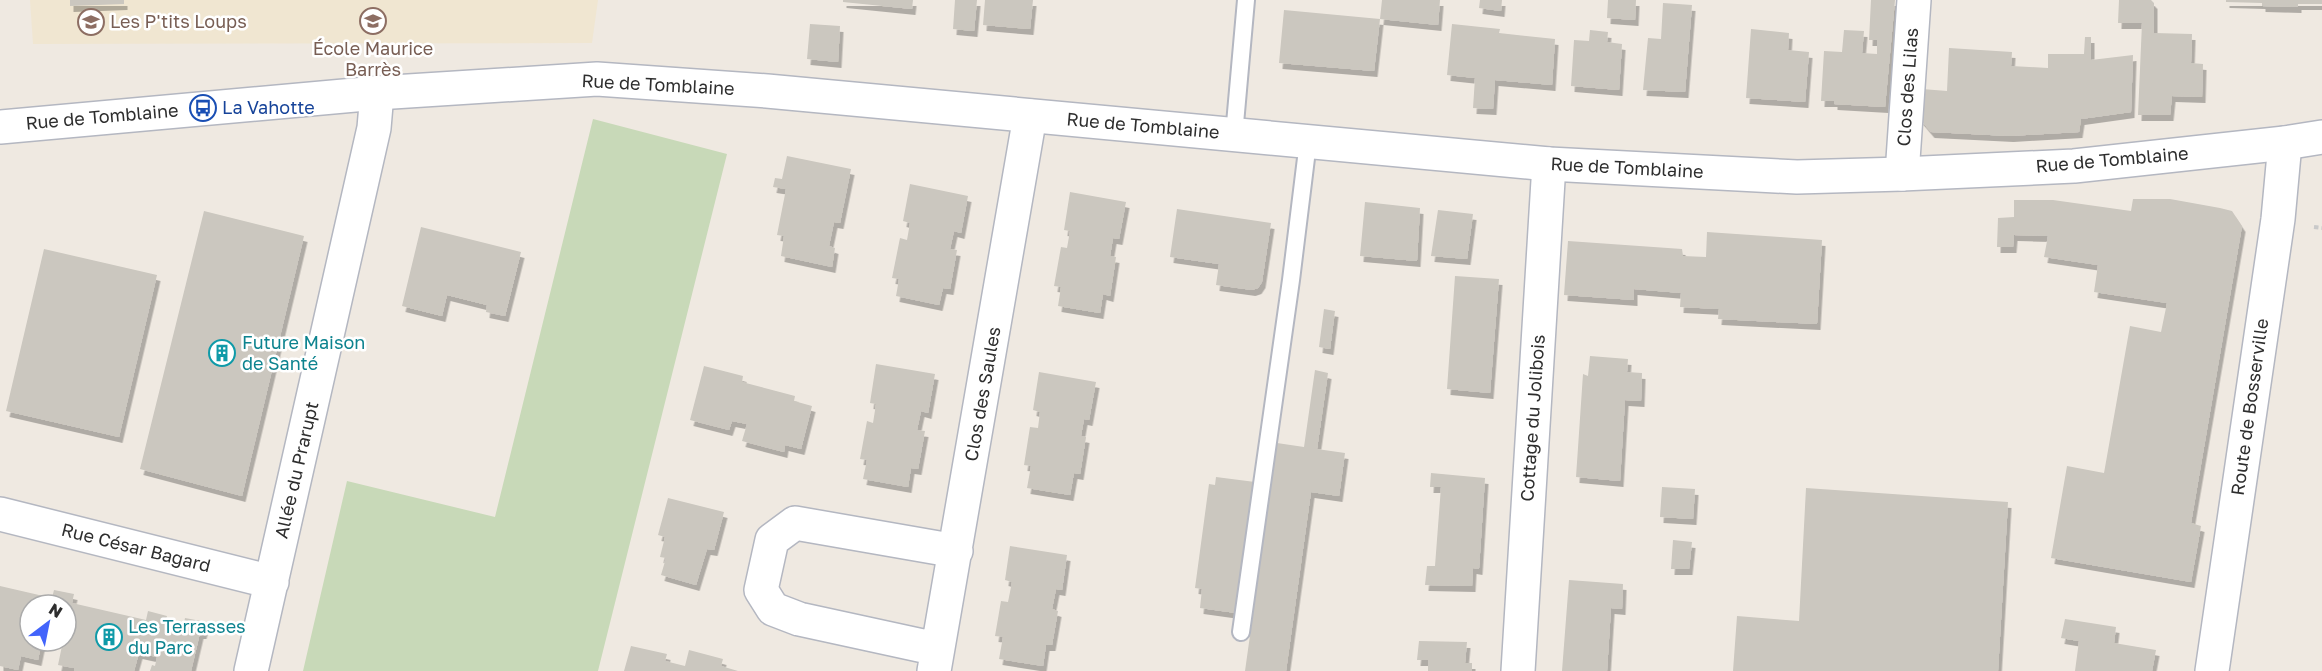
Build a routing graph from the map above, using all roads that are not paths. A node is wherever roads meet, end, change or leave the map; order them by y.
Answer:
1 (1246, 0) edge
2 (1914, 0) edge
3 (377, 93) junction
4 (1030, 116) junction
5 (0, 126) edge
6 (1234, 135) junction
7 (2322, 136) edge
8 (1308, 142) junction
9 (2285, 142) junction
10 (1549, 164) junction
11 (1902, 174) junction
12 (0, 514) edge
13 (956, 551) junction
14 (272, 582) junction
15 (1242, 632) dead end
16 (935, 660) edge
17 (251, 671) edge
18 (1518, 671) edge
19 (2212, 671) edge

1 - 6 lane
2 - 11 street, Clos des Lilas
3 - 4 street, Rue de Tomblaine
3 - 5 street, Rue de Tomblaine
3 - 14 street, Allée du Prarupt
4 - 6 street, Rue de Tomblaine
4 - 13 street, Clos des Saules
6 - 8 street, Rue de Tomblaine
7 - 9 street, Rue de Tomblaine
8 - 10 street, Rue de Tomblaine
8 - 15 lane
9 - 11 street, Rue de Tomblaine
9 - 19 street, Route de Bosserville
10 - 11 street, Rue de Tomblaine
10 - 18 street, Cottage du Jolibois
12 - 14 street, Rue César Bagard
13 - 16 street, Clos des Saules
13 - 16 street
14 - 17 street, Allée du Prarupt

